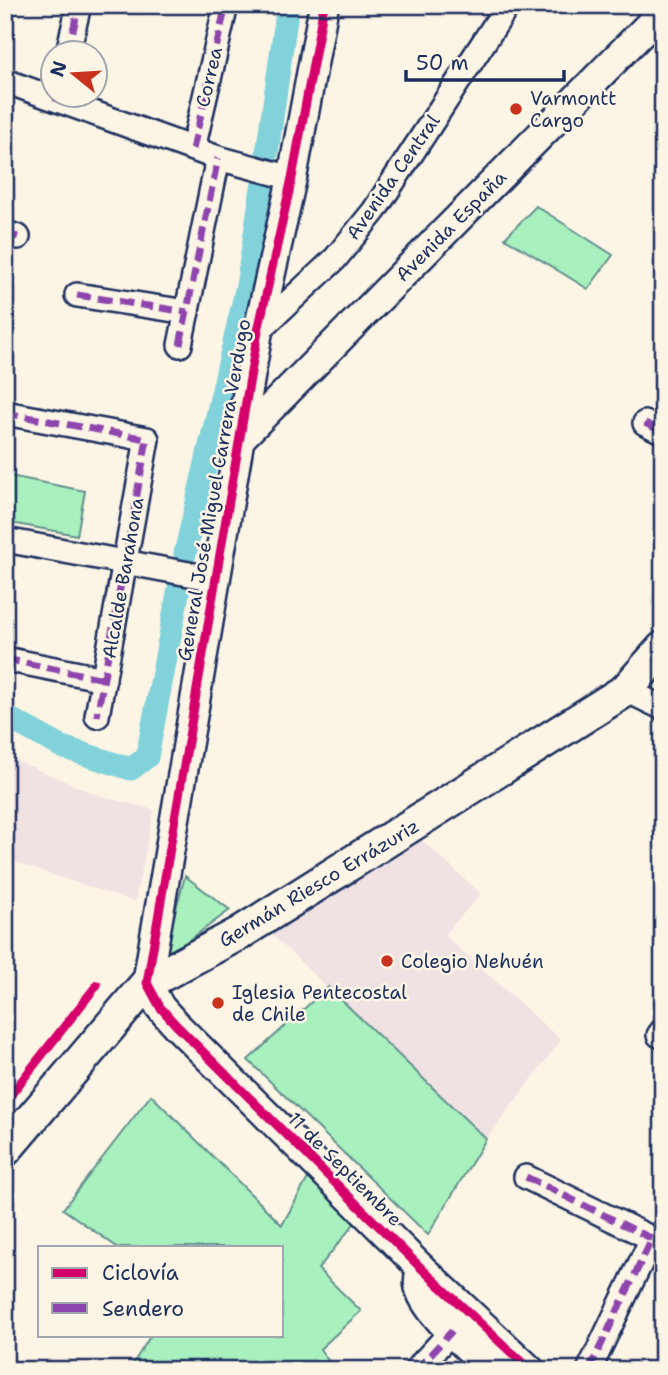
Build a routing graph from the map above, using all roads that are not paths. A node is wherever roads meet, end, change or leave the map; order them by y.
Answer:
1 (79, 5) edge
2 (226, 5) edge
3 (324, 5) edge
4 (508, 5) edge
5 (663, 11) edge
6 (71, 38) edge
7 (5, 81) edge
8 (38, 92) edge
9 (84, 108) edge
10 (193, 149) junction
11 (218, 158) junction
12 (292, 178) junction
13 (77, 295) dead end
14 (187, 312) junction
15 (258, 331) junction
16 (180, 345) dead end
17 (5, 413) edge
18 (238, 442) junction
19 (5, 540) edge
20 (127, 563) junction
21 (216, 579) junction
22 (663, 648) edge
23 (5, 659) edge
24 (104, 679) junction
25 (626, 690) junction
26 (663, 708) edge
27 (97, 716) dead end
28 (147, 983) junction
29 (5, 1150) edge
30 (526, 1177) dead end
31 (657, 1242) edge
32 (421, 1268) junction
33 (452, 1332) junction
34 (416, 1370) edge
35 (492, 1370) edge
36 (530, 1370) edge
37 (589, 1370) edge

1 - 6 street
2 - 10 street, Correa
3 - 12 street, General José Miguel Carrera Verdugo
4 - 15 street, Avenida Central
5 - 18 street, Avenida España
7 - 8 street
9 - 10 street
10 - 11 street
11 - 12 street
11 - 14 street
12 - 15 street, General José Miguel Carrera Verdugo
13 - 14 street
14 - 16 street
15 - 18 street, General José Miguel Carrera Verdugo
17 - 20 street, Alcalde Barahona
18 - 21 street, General José Miguel Carrera Verdugo
19 - 20 street
20 - 21 street
20 - 24 street, Alcalde Barahona
21 - 28 street, General José Miguel Carrera Verdugo
22 - 25 main road, Germán Riesco Errázuriz
23 - 24 street
24 - 27 street, Alcalde Barahona
25 - 26 street
25 - 28 main road, Germán Riesco Errázuriz
28 - 29 main road, Germán Riesco Errázuriz
28 - 32 street, 11 de Septiembre
30 - 31 street
31 - 37 street
32 - 33 street
32 - 36 street, 11 de Septiembre
33 - 34 street
33 - 35 street

